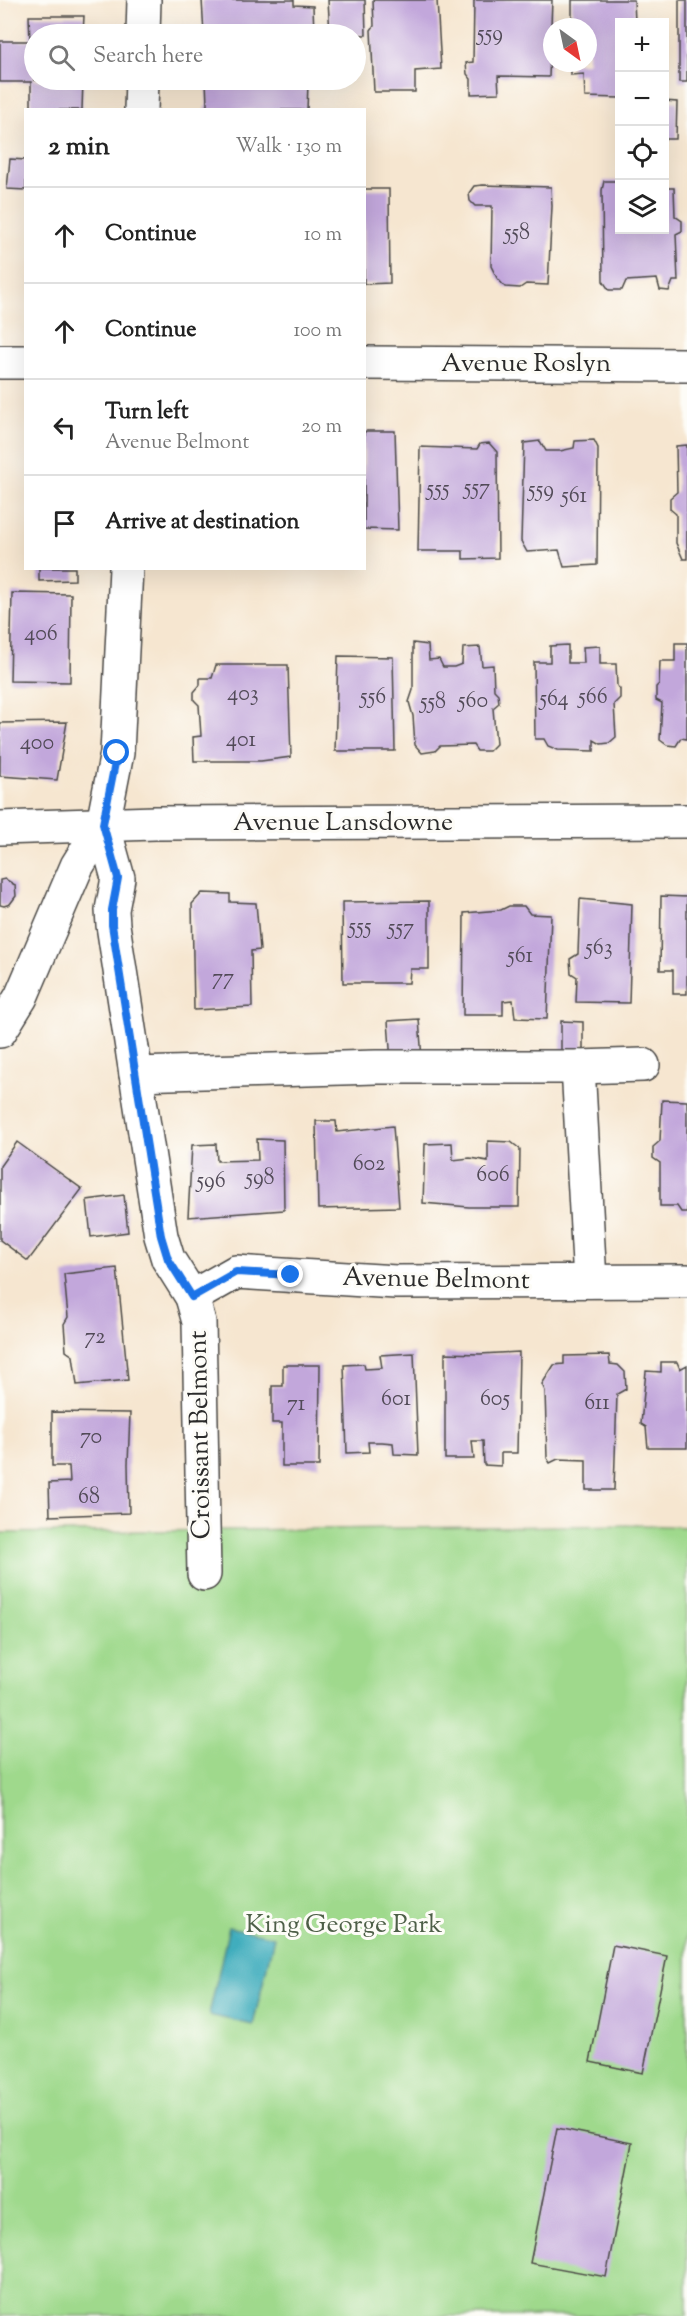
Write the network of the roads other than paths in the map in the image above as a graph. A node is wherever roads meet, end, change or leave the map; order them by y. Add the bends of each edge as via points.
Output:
1 (144, 0) edge
2 (143, 24) edge
3 (142, 90) edge
4 (141, 108) edge
5 (0, 362) edge
6 (24, 362) edge
7 (366, 363) edge
8 (687, 365) edge
9 (126, 570) edge
10 (687, 821) edge
11 (103, 824) junction
12 (0, 828) edge
13 (0, 1031) edge
14 (643, 1065) dead end
15 (578, 1067) junction
16 (136, 1074) junction
17 (590, 1281) junction
18 (687, 1281) edge
19 (192, 1297) junction
20 (204, 1574) dead end

1 - 2 street
3 - 4 street
5 - 6 street
7 - 8 street, Avenue Roslyn
9 - 11 street via 117,753
10 - 11 street, Avenue Lansdowne
11 - 12 street, Avenue Lansdowne
11 - 13 street via 77,866 21,997
11 - 16 street, Croissant Belmont via 118,878 112,925
14 - 15 street
15 - 16 street via 376,1067
15 - 17 street
16 - 19 street, Croissant Belmont via 161,1236 168,1259
17 - 18 street, Avenue Belmont
17 - 19 street, Avenue Belmont via 396,1282 236,1272
19 - 20 street, Croissant Belmont via 199,1322

